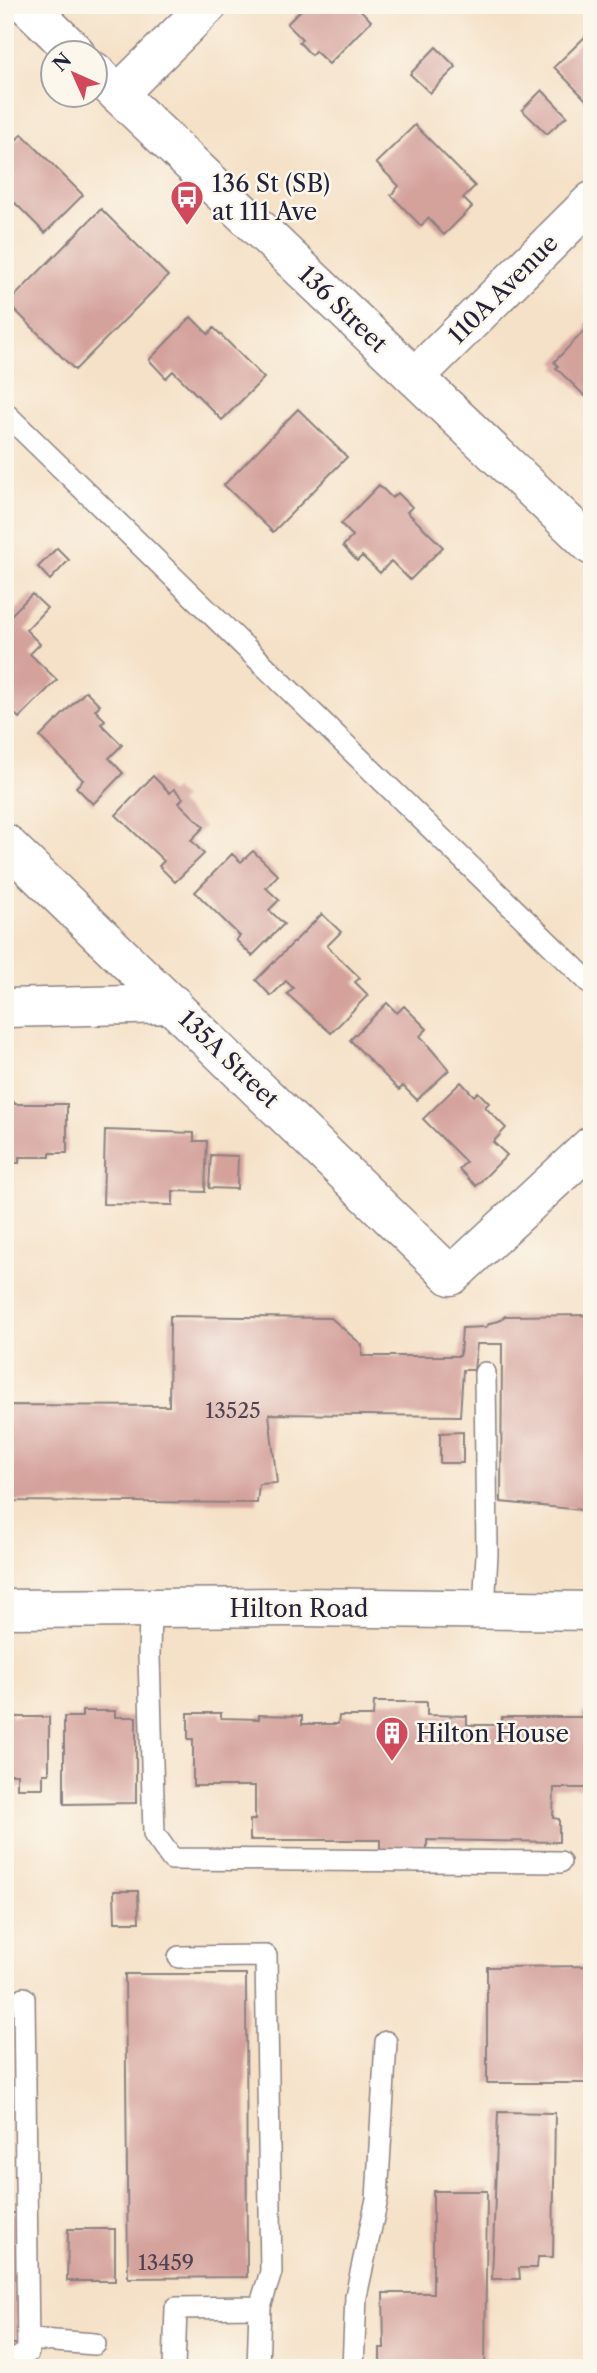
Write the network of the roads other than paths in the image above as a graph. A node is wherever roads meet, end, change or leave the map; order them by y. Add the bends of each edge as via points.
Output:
1 (27, 5) edge
2 (208, 5) edge
3 (61, 38) edge
4 (108, 81) edge
5 (108, 85) edge
6 (592, 201) edge
7 (415, 377) junction
8 (5, 413) edge
9 (592, 547) edge
10 (5, 843) edge
11 (592, 985) edge
12 (173, 1004) junction
13 (5, 1008) edge
14 (592, 1145) edge
15 (485, 1373) dead end
16 (5, 1609) edge
17 (150, 1609) junction
18 (484, 1610) junction
19 (592, 1611) edge
20 (560, 1862) dead end
21 (179, 1957) dead end
22 (24, 1998) dead end
23 (386, 2042) dead end
24 (260, 2307) junction
25 (29, 2339) junction
26 (95, 2344) dead end
27 (5, 2366) edge
28 (174, 2368) edge
29 (258, 2368) edge
30 (353, 2368) edge

1 - 3 street
2 - 4 street
5 - 7 street, 136 Street
6 - 7 street, 110A Avenue
7 - 9 street, 136 Street
8 - 11 lane
10 - 12 street, 135A Street
12 - 13 street
12 - 14 street, 135A Street via 452,1276
15 - 18 lane
16 - 17 street, Hilton Road
17 - 18 street, Hilton Road
17 - 20 lane via 154,1834 172,1859
18 - 19 street, Hilton Road
21 - 24 lane via 266,1956 271,2272
22 - 25 lane
23 - 30 lane via 377,2199 355,2296
24 - 28 lane via 176,2308
24 - 29 lane
25 - 26 lane
25 - 27 lane via 28,2352

